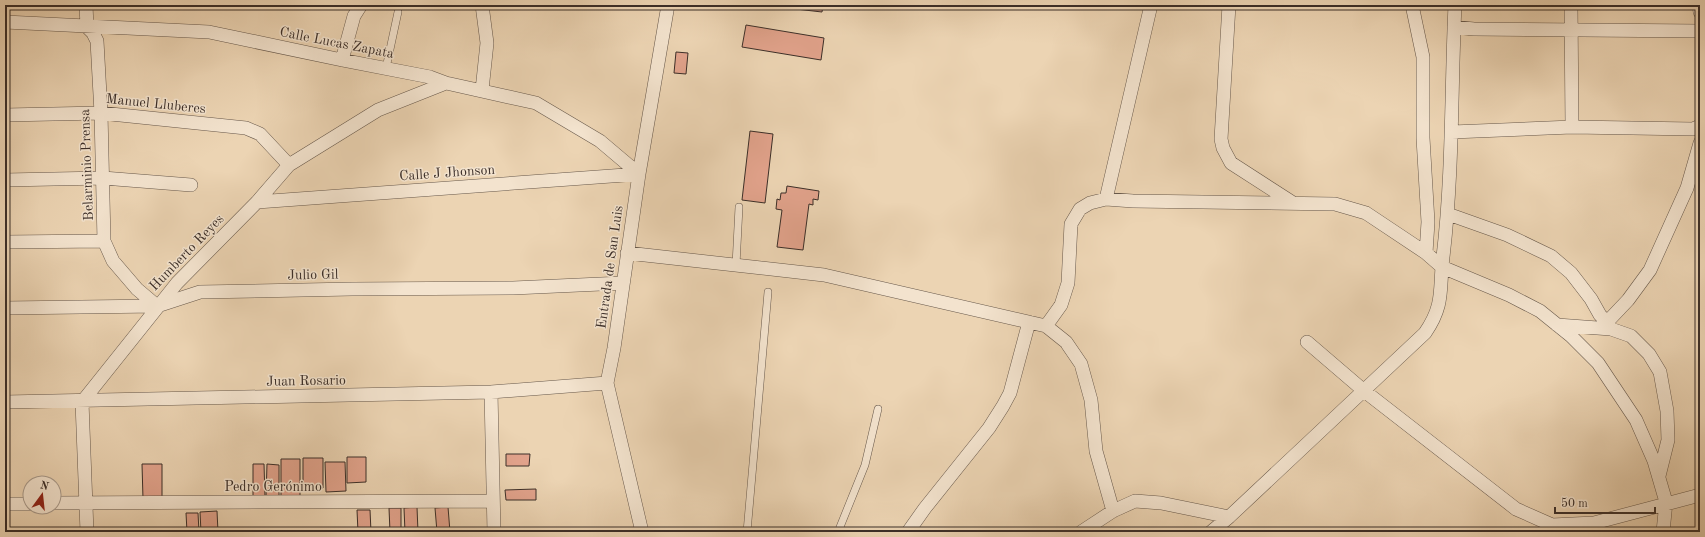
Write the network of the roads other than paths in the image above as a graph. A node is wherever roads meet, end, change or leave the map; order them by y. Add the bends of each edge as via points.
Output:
1 (86, 5) edge
2 (361, 5) edge
3 (482, 5) edge
4 (668, 5) edge
5 (1151, 5) edge
6 (1229, 5) edge
7 (1400, 5) edge
8 (1455, 5) edge
9 (1571, 5) edge
10 (1698, 5) edge
11 (1413, 10) edge
12 (398, 12) dead end
13 (1700, 12) edge
14 (5, 22) edge
15 (87, 26) junction
16 (1454, 27) junction
17 (1572, 30) junction
18 (1700, 31) edge
19 (342, 60) junction
20 (386, 68) junction
21 (446, 83) junction
22 (482, 90) junction
23 (101, 113) junction
24 (5, 115) edge
25 (1700, 126) edge
26 (1572, 127) junction
27 (1452, 132) junction
28 (1700, 143) edge
29 (289, 165) junction
30 (639, 174) junction
31 (103, 178) junction
32 (5, 180) edge
33 (191, 185) dead end
34 (1106, 199) junction
35 (257, 202) junction
36 (1293, 203) junction
37 (740, 207) dead end
38 (1448, 214) junction
39 (104, 241) junction
40 (5, 242) edge
41 (627, 253) junction
42 (1426, 253) junction
43 (736, 265) junction
44 (1442, 267) junction
45 (623, 283) junction
46 (768, 292) dead end
47 (157, 306) junction
48 (5, 308) edge
49 (1029, 322) junction
50 (1557, 325) junction
51 (1046, 326) junction
52 (1307, 342) dead end
53 (607, 383) junction
54 (1363, 390) junction
55 (491, 392) junction
56 (5, 402) edge
57 (82, 402) junction
58 (878, 409) dead end
59 (1659, 476) junction
60 (1700, 495) edge
61 (493, 501) junction
62 (1666, 502) junction
63 (62, 503) edge
64 (85, 503) junction
65 (5, 504) edge
66 (22, 504) edge
67 (1113, 511) junction
68 (1229, 517) junction
69 (86, 532) edge
70 (494, 532) edge
71 (642, 532) edge
72 (747, 532) edge
73 (838, 532) edge
74 (908, 532) edge
75 (1081, 532) edge
76 (1211, 532) edge
77 (1663, 532) edge

1 - 15 street, Belarminio Prensa
2 - 19 street via 354,16
3 - 22 street via 487,43
4 - 30 street, Entrada de San Luis
5 - 34 street
6 - 36 street via 1221,139 1223,148 1231,163
7 - 11 street
8 - 16 street
9 - 17 street
10 - 13 street
11 - 42 street via 1423,57 1423,138 1428,222
12 - 20 lane
14 - 15 street, Calle Lucas Zapata
15 - 19 street, Calle Lucas Zapata via 209,32
15 - 23 street, Belarminio Prensa via 96,41
16 - 17 street
16 - 27 street
17 - 18 street
17 - 26 street
19 - 20 street, Calle Lucas Zapata
20 - 21 street, Calle Lucas Zapata
21 - 22 street, Calle Lucas Zapata
21 - 29 street, Humberto Reyes via 378,110
22 - 30 street, Calle Lucas Zapata via 536,103 600,141
23 - 24 street, Manuel Lluberes
23 - 29 street, Manuel Lluberes via 246,128 260,134
23 - 31 street, Belarminio Prensa
25 - 26 street via 1693,130
26 - 27 street
27 - 38 street
28 - 38 street via 1687,188 1650,270 1610,320 1603,320 1571,273 1551,256 1506,235
29 - 35 street, Humberto Reyes
30 - 35 street, Calle J Jhonson
30 - 41 street, Entrada de San Luis
31 - 32 street
31 - 33 street
31 - 39 street, Belarminio Prensa
34 - 36 street
34 - 51 street via 1090,203 1080,209 1071,224 1068,283 1061,305
35 - 47 street, Humberto Reyes
36 - 42 street via 1335,204 1366,213
37 - 43 lane
38 - 44 street
39 - 40 street
39 - 47 street, Belarminio Prensa via 113,261 137,289
41 - 43 street
41 - 45 street, Entrada de San Luis
42 - 44 street
43 - 49 street via 824,275
44 - 50 street via 1509,295 1540,311
44 - 54 street via 1441,295 1435,319 1425,333
45 - 47 street, Julio Gil via 513,288 200,292
45 - 53 street, Entrada de San Luis
46 - 72 lane
47 - 48 street, Julio Gil
47 - 57 street, Humberto Reyes
49 - 51 street
49 - 74 street via 1010,393 1004,406
50 - 59 street via 1598,363 1636,420
50 - 59 street via 1611,329 1631,336 1649,354 1660,372 1667,410 1668,440
51 - 67 street via 1066,342 1081,364 1091,400 1096,451
52 - 54 street
53 - 55 street, Juan Rosario
53 - 71 street, Entrada de San Luis
54 - 62 street via 1516,509 1552,525 1594,523
54 - 68 street
55 - 57 street, Juan Rosario
55 - 61 street
56 - 57 street, Juan Rosario
57 - 64 street
58 - 73 lane via 865,465
59 - 62 street
60 - 62 street
61 - 64 street, Pedro Gerónimo
61 - 70 street
62 - 77 street
63 - 64 street, Pedro Gerónimo
64 - 69 street
65 - 66 street
67 - 68 street via 1135,501 1161,503
67 - 75 street
68 - 76 street

